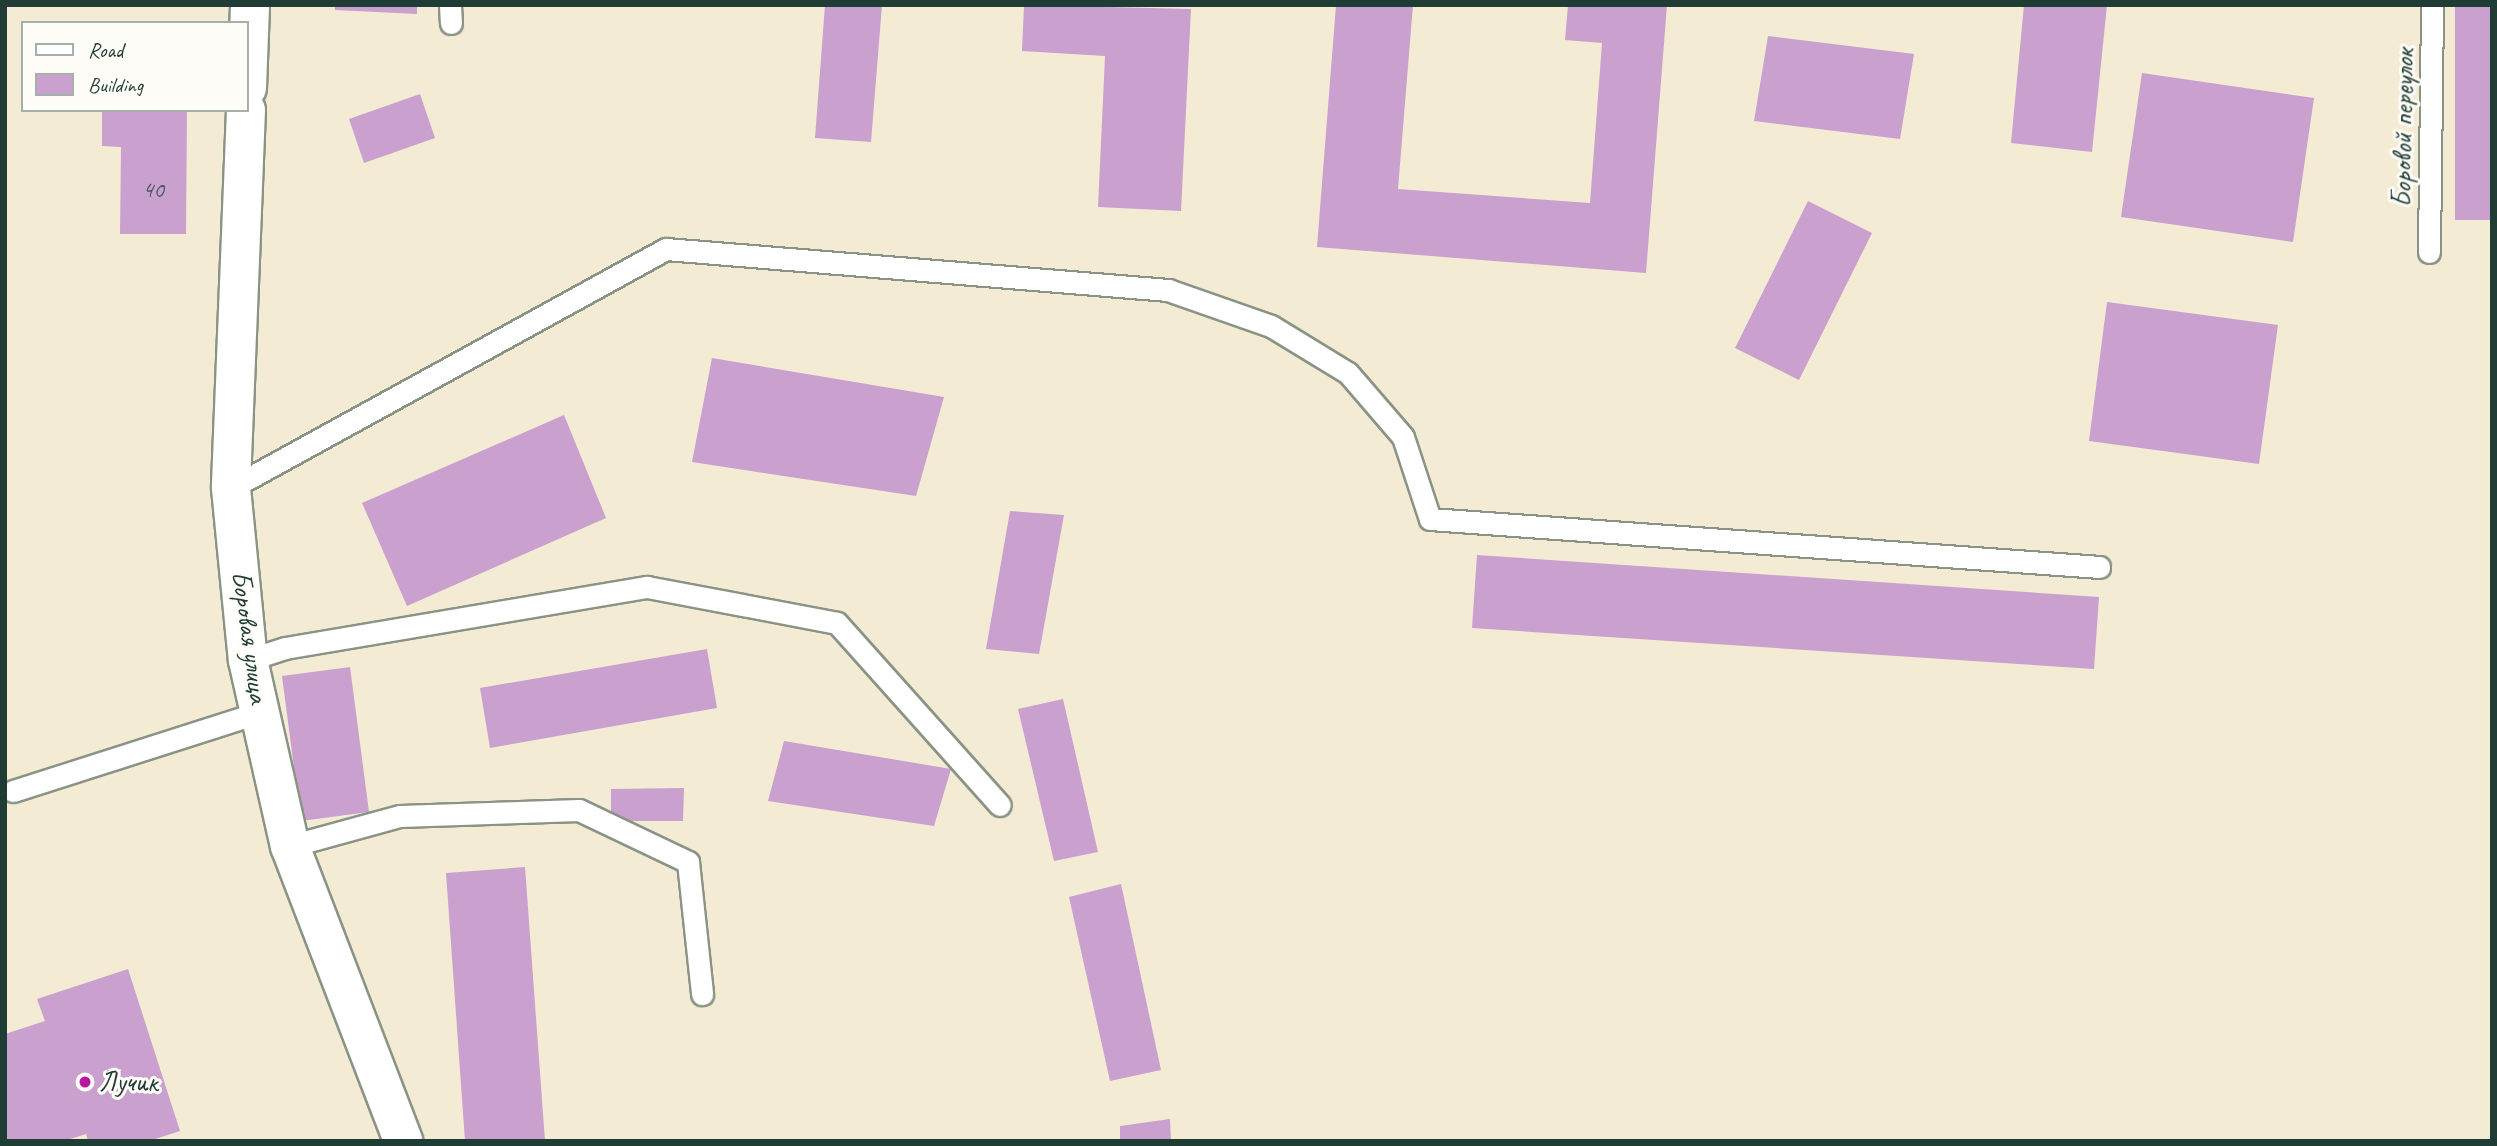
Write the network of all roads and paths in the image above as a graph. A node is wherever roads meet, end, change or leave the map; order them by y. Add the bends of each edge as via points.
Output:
1 (250, 5) edge
2 (2432, 5) edge
3 (248, 60) edge
4 (246, 112) edge
5 (2429, 252) dead end
6 (231, 488) junction
7 (2099, 567) dead end
8 (248, 660) junction
9 (260, 712) junction
10 (13, 791) dead end
11 (1000, 805) dead end
12 (289, 846) junction
13 (702, 994) dead end
14 (403, 1141) edge

1 - 3 street
2 - 5 lane, Боровой переулок
4 - 6 street, Боровая улица
6 - 7 lane via 666,249 1168,290 1270,326 1348,373 1403,437 1430,519
6 - 8 street, Боровая улица
8 - 9 street, Боровая улица
8 - 11 lane via 285,648 647,587 837,623
9 - 10 lane
9 - 12 street, Боровая улица
12 - 13 lane via 400,816 579,810 688,862
12 - 14 street, Боровая улица

